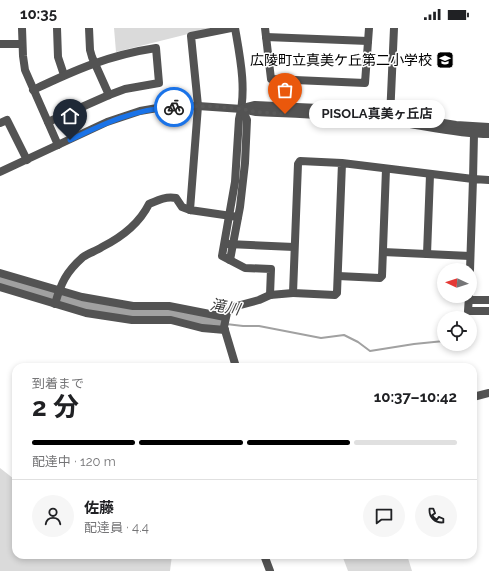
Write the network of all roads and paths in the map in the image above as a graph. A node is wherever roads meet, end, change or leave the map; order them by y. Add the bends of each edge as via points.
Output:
1 (22, 28) edge
2 (57, 28) edge
3 (89, 28) edge
4 (231, 28) edge
5 (235, 28) edge
6 (264, 28) edge
7 (368, 28) edge
8 (394, 28) edge
9 (266, 37) junction
10 (368, 41) junction
11 (0, 44) edge
12 (22, 44) junction
13 (94, 63) junction
14 (64, 75) junction
15 (33, 90) junction
16 (109, 95) junction
17 (198, 106) junction
18 (242, 109) junction
19 (390, 118) junction
20 (48, 122) junction
21 (0, 123) edge
22 (489, 127) edge
23 (474, 134) junction
24 (489, 134) edge
25 (58, 145) junction
26 (27, 160) junction
27 (342, 163) junction
28 (386, 168) junction
29 (0, 172) edge
30 (430, 175) junction
31 (473, 179) junction
32 (489, 180) edge
33 (190, 210) junction
34 (234, 216) junction
35 (229, 244) junction
36 (294, 247) junction
37 (383, 252) junction
38 (427, 254) junction
39 (470, 256) junction
40 (470, 263) edge
41 (0, 273) edge
42 (338, 276) junction
43 (0, 287) edge
44 (59, 290) junction
45 (292, 293) junction
46 (270, 295) junction
47 (477, 299) edge
48 (489, 300) edge
49 (469, 303) edge
50 (55, 304) junction
51 (489, 311) edge
52 (200, 313) junction
53 (225, 317) junction
54 (197, 326) junction
55 (225, 328) junction
56 (235, 363) edge
57 (489, 394) edge
58 (477, 396) edge
59 (266, 559) edge
60 (270, 571) edge

1 - 12 street
2 - 14 street via 58,57
3 - 13 street via 90,50
4 - 17 street via 191,36
5 - 18 street via 242,78
6 - 9 street
7 - 10 street
8 - 19 street
9 - 10 street
9 - 10 street via 271,79 365,82
11 - 12 street
12 - 15 street via 25,70
13 - 14 street
13 - 16 street
13 - 16 street via 156,48 159,83
14 - 15 street
15 - 20 street
16 - 20 street
17 - 18 street
17 - 25 street via 140,111 107,122
17 - 33 street
18 - 19 street via 256,112
18 - 34 street via 247,120 246,151
19 - 22 street
19 - 23 street via 433,129
20 - 25 street
21 - 26 street via 7,120
23 - 24 street
23 - 31 street
25 - 26 street
26 - 29 street
27 - 28 street
27 - 36 street via 300,161 298,164
27 - 42 street
28 - 30 street
28 - 37 street
30 - 31 street
30 - 38 street
31 - 32 street
31 - 39 street
33 - 34 street
33 - 44 street via 182,207 176,198 170,197 149,204 144,215 125,234 84,257 62,281
34 - 35 street
35 - 36 street
35 - 46 street via 226,258 245,268 271,269
36 - 45 street
37 - 38 street
37 - 42 street via 380,278
38 - 39 street
39 - 40 street
41 - 44 street
42 - 45 street via 335,295
43 - 50 street
44 - 50 street
44 - 52 street via 133,306 169,306
45 - 46 street
46 - 53 street via 233,308
47 - 48 street
49 - 51 street via 468,311
50 - 54 street via 86,313 132,320 171,320
52 - 53 street
52 - 54 street
53 - 55 street
54 - 55 street
55 - 56 street
57 - 58 street
59 - 60 street

